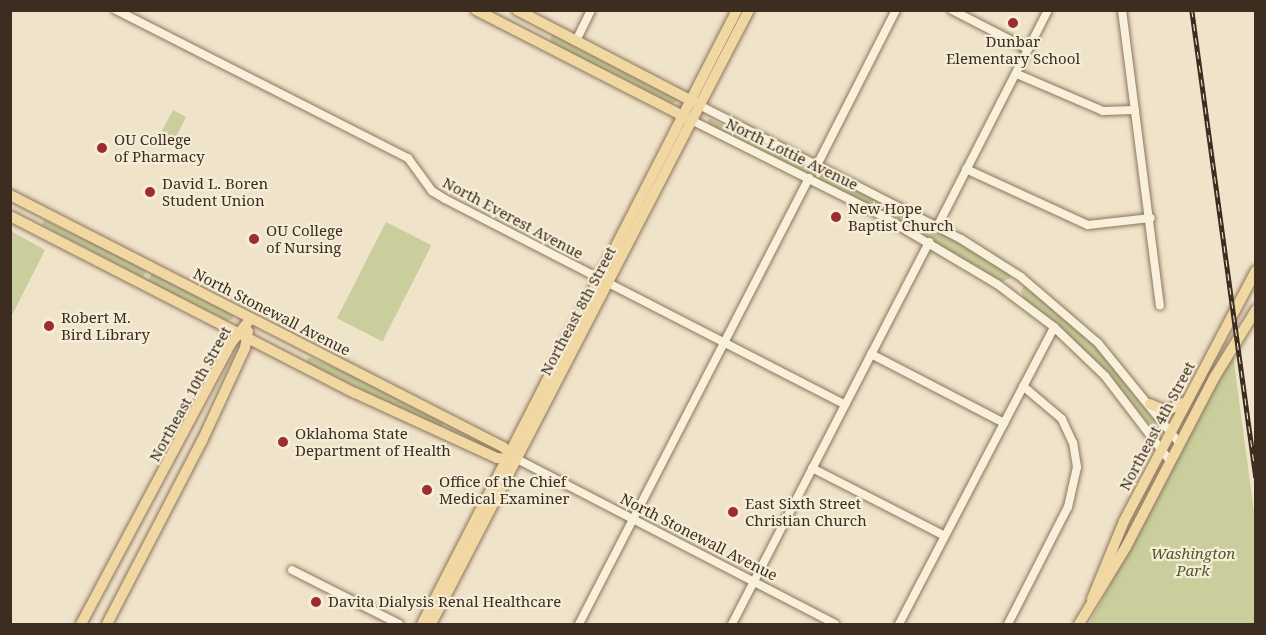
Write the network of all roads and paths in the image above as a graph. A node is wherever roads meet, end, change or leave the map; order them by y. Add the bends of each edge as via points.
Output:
1 (116, 10) edge
2 (477, 10) edge
3 (517, 10) edge
4 (591, 10) edge
5 (736, 10) edge
6 (749, 10) edge
7 (896, 10) edge
8 (952, 10) edge
9 (1048, 10) edge
10 (1122, 10) edge
11 (576, 41) junction
12 (1028, 50) junction
13 (1017, 74) junction
14 (690, 100) junction
15 (701, 106) junction
16 (1135, 110) junction
17 (682, 115) junction
18 (693, 122) junction
19 (817, 165) junction
20 (966, 169) junction
21 (809, 178) junction
22 (10, 195) edge
23 (10, 216) edge
24 (1151, 218) junction
25 (937, 226) junction
26 (929, 242) junction
27 (1256, 270) edge
28 (604, 280) junction
29 (1160, 306) dead end
30 (1256, 310) edge
31 (251, 318) junction
32 (1054, 327) junction
33 (243, 335) junction
34 (724, 344) junction
35 (871, 354) junction
36 (1023, 386) junction
37 (1186, 401) junction
38 (1150, 404) junction
39 (845, 405) junction
40 (1004, 423) junction
41 (1171, 431) junction
42 (1180, 444) junction
43 (1161, 449) junction
44 (511, 457) junction
45 (1170, 460) junction
46 (812, 468) junction
47 (633, 520) junction
48 (945, 536) junction
49 (292, 570) dead end
50 (754, 582) junction
51 (1092, 599) junction
52 (81, 624) edge
53 (106, 624) edge
54 (399, 624) edge
55 (422, 624) edge
56 (431, 624) edge
57 (579, 624) edge
58 (732, 624) edge
59 (835, 624) edge
60 (899, 624) edge
61 (1008, 624) edge
62 (1078, 624) edge

1 - 28 street, North Everest Avenue via 408,158 437,195
2 - 17 main road, North Lottie Avenue
3 - 11 main road, North Lottie Avenue
4 - 11 street
5 - 14 main road, Northeast 8th Street
6 - 15 main road, Northeast 8th Street
7 - 19 street
8 - 12 street
9 - 12 street
10 - 16 street
11 - 14 main road, North Lottie Avenue
12 - 13 street
13 - 16 street via 1103,111
13 - 20 street
14 - 15 main road, North Lottie Avenue
14 - 17 main road, Northeast 8th Street
15 - 18 main road, Northeast 8th Street
15 - 19 street, North Lottie Avenue
16 - 24 street
17 - 18 main road, North Lottie Avenue
17 - 28 main road, Northeast 8th Street
18 - 21 street, North Lottie Avenue
18 - 28 main road, Northeast 8th Street
19 - 25 street, North Lottie Avenue
20 - 24 street via 1088,225
20 - 25 street
21 - 26 street, North Lottie Avenue
21 - 34 street
22 - 31 main road, North Stonewall Avenue
23 - 33 main road, North Stonewall Avenue
24 - 29 street
25 - 38 street, North Lottie Avenue via 1007,267 1052,300 1098,343
26 - 32 street, North Lottie Avenue via 998,284
26 - 35 street
27 - 37 main road, Northeast 4th Street
28 - 34 street, North Everest Avenue
28 - 44 main road, Northeast 8th Street
30 - 42 main road, Northeast 4th Street
31 - 33 main road, Northeast 10th Street
31 - 44 main road, North Stonewall Avenue
32 - 36 street
32 - 43 street, North Lottie Avenue via 1104,376
33 - 44 main road, North Stonewall Avenue via 355,393
33 - 52 main road, Northeast 10th Street
33 - 53 main road, Northeast 10th Street via 202,441
34 - 39 street, North Everest Avenue
34 - 47 street
35 - 39 street
35 - 40 street
36 - 40 street
36 - 61 street via 1048,404 1066,426 1076,451 1076,477 1068,507
37 - 38 main road via 1172,410
37 - 41 main road, Northeast 4th Street
38 - 41 street, North Lottie Avenue
39 - 46 street
40 - 48 street
41 - 42 street, North Lottie Avenue
41 - 43 main road, Northeast 4th Street
42 - 45 main road, Northeast 4th Street
43 - 45 street, North Lottie Avenue
43 - 51 main road, Northeast 4th Street via 1107,558
44 - 47 street, North Stonewall Avenue
44 - 55 main road, Northeast 8th Street
44 - 56 main road, Northeast 8th Street
45 - 51 main road, Northeast 4th Street via 1126,547
46 - 48 street
46 - 50 street
47 - 50 street, North Stonewall Avenue
47 - 57 street
48 - 60 street
49 - 54 street
50 - 58 street
50 - 59 street, North Stonewall Avenue
51 - 62 main road, Northeast 4th Street

